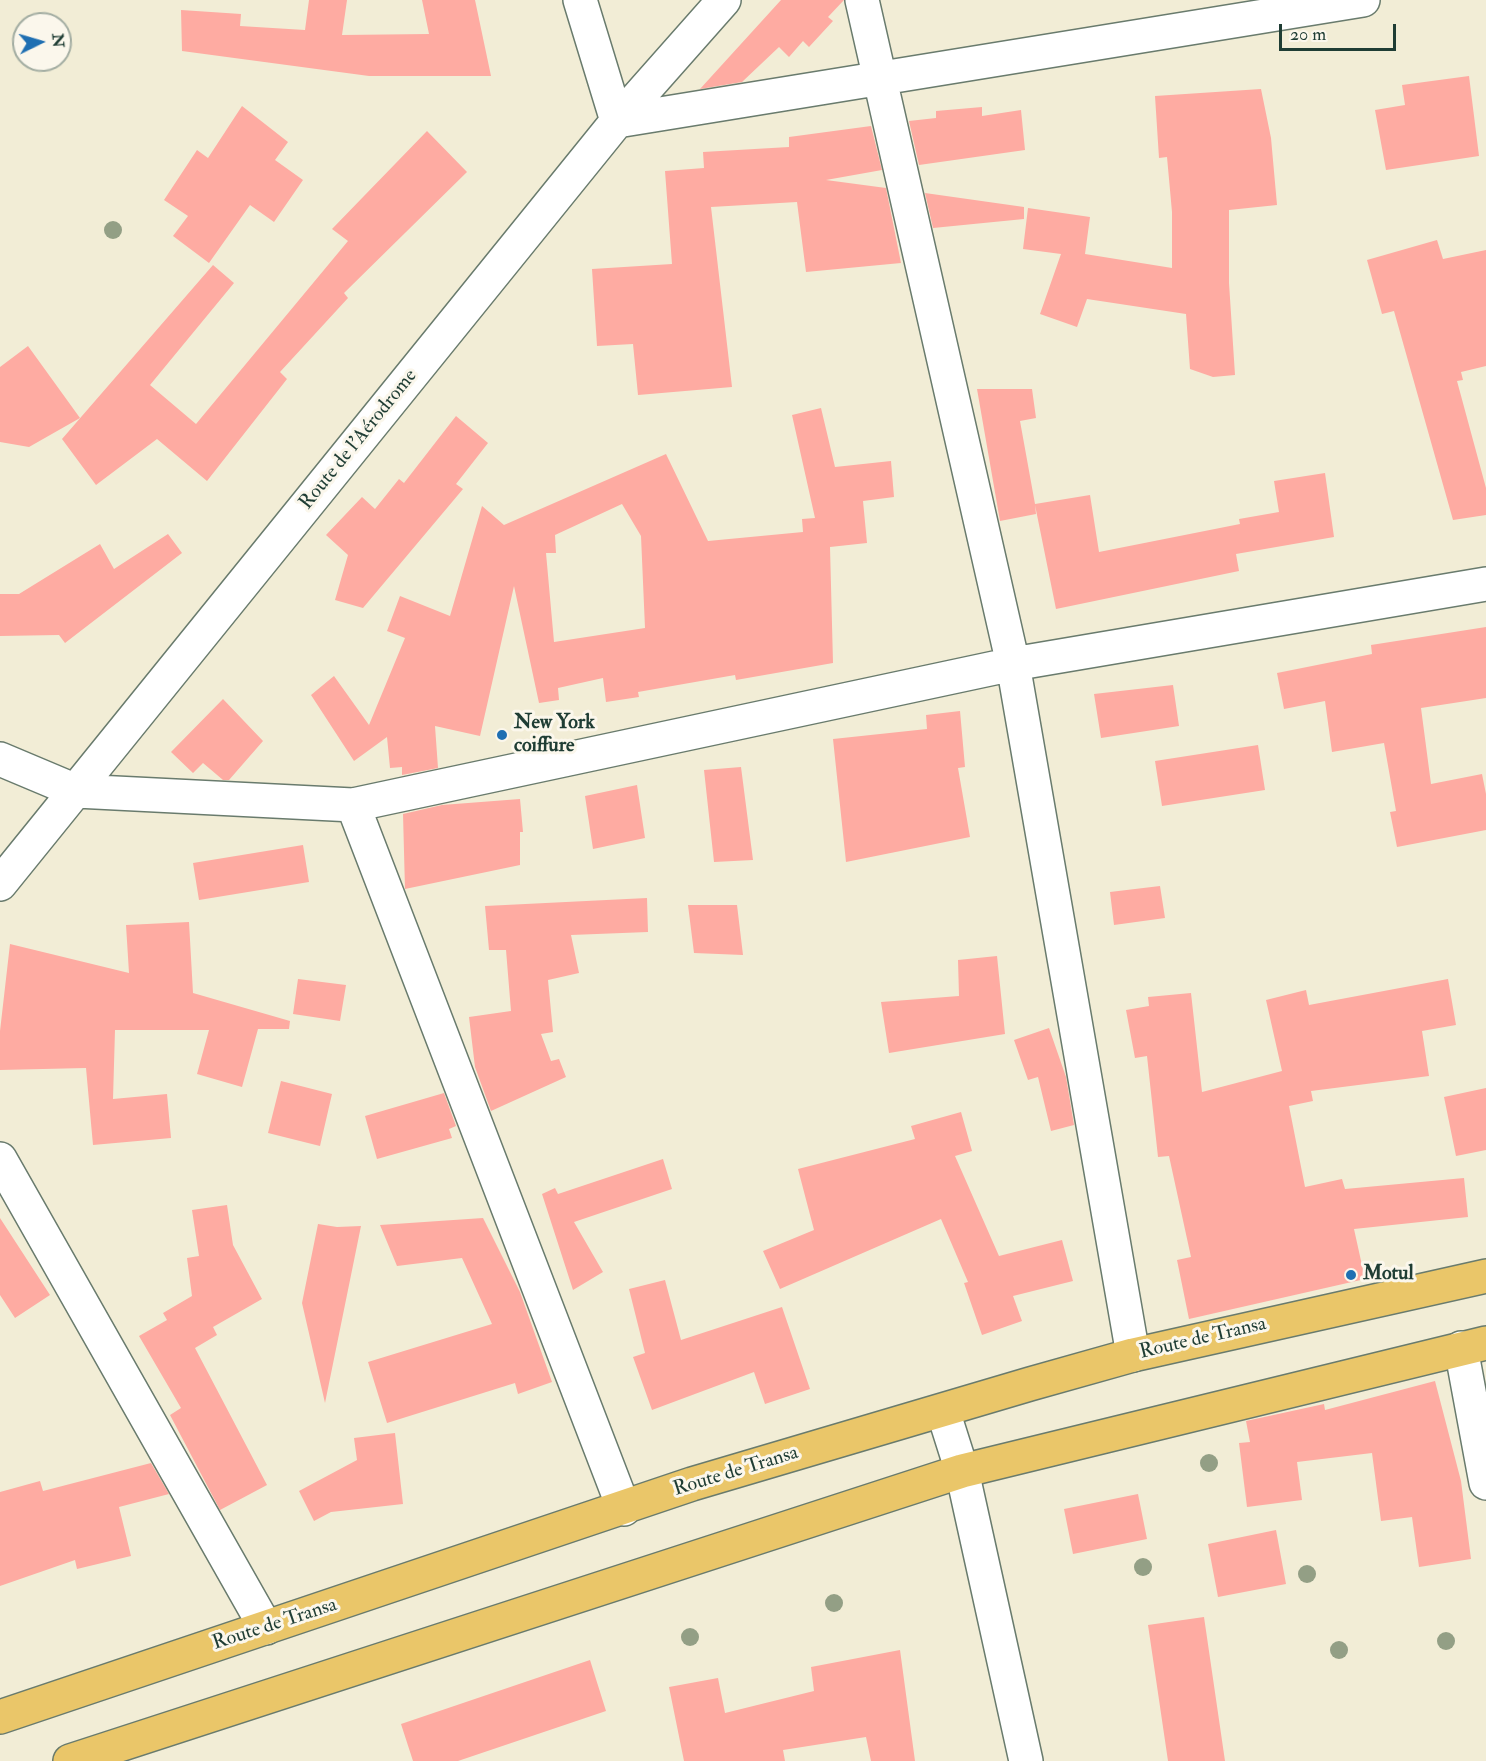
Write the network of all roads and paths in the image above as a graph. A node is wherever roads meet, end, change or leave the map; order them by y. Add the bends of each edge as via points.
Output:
1 (580, 0) edge
2 (724, 0) edge
3 (862, 0) edge
4 (1363, 0) edge
5 (879, 78) junction
6 (616, 121) junction
7 (1486, 584) edge
8 (1013, 664) junction
9 (0, 759) edge
10 (76, 790) junction
11 (353, 805) junction
12 (0, 884) edge
13 (0, 1159) edge
14 (1486, 1276) edge
15 (1474, 1346) edge
16 (1133, 1355) junction
17 (943, 1411) junction
18 (962, 1471) junction
19 (1486, 1483) edge
20 (624, 1509) junction
21 (266, 1628) junction
22 (0, 1717) edge
23 (70, 1761) edge
24 (1026, 1761) edge

1 - 6 street
2 - 6 street, Route de l'Aérodrome
3 - 5 street
4 - 5 street
5 - 6 street
5 - 8 street
6 - 10 street, Route de l'Aérodrome
7 - 8 street
8 - 11 street
8 - 16 street
9 - 10 street
10 - 11 street
10 - 12 street, Route de l'Aérodrome
11 - 20 street
13 - 21 street
14 - 16 main road, Route de Transa
15 - 18 main road
15 - 19 street
16 - 17 main road, Route de Transa
17 - 18 street
17 - 20 main road, Route de Transa via 692,1484
18 - 23 main road
18 - 24 street
20 - 21 main road, Route de Transa
21 - 22 main road, Route de Transa

